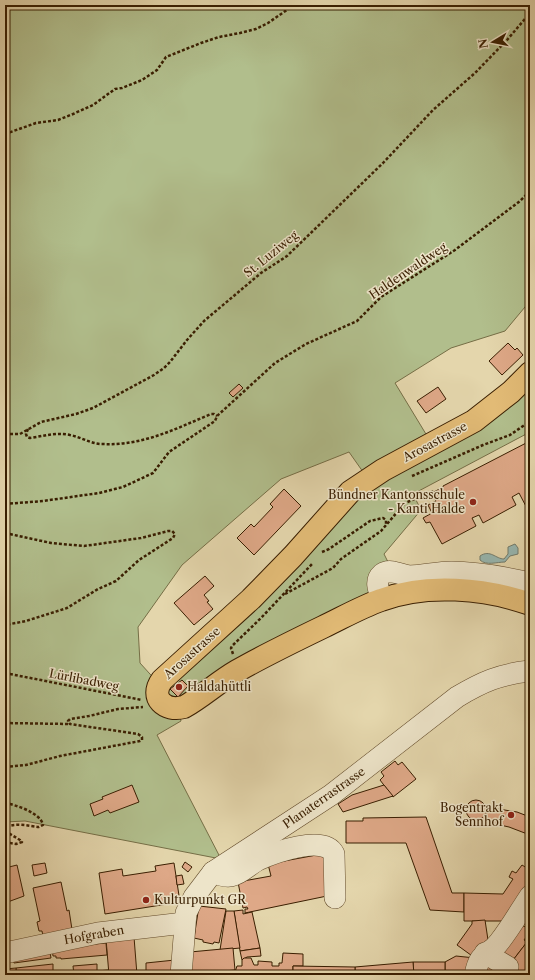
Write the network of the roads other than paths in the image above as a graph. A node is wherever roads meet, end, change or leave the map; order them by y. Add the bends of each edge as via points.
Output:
1 (530, 373) edge
2 (530, 583) edge
3 (382, 599) junction
4 (530, 604) edge
5 (530, 671) edge
6 (213, 872) junction
7 (530, 896) edge
8 (335, 898) dead end
9 (184, 923) junction
10 (5, 953) edge
11 (485, 953) junction
12 (508, 967) dead end
13 (180, 975) edge
14 (476, 975) edge

1 - 3 main road, Arosastrasse via 511,392 474,421 382,470 350,492 260,590 162,680 157,689 157,701 172,709 184,707 221,681 267,654
2 - 3 street via 470,572 411,576 388,572 382,574 378,581
3 - 4 main road via 422,590 450,589 493,594
5 - 6 street, Planaterrastrasse via 491,679 457,697 331,795
6 - 8 street via 221,876 232,876 257,860 285,849 323,846 334,854
6 - 9 street, Planaterrastrasse via 189,905
7 - 11 street via 501,941
9 - 10 street, Hofgraben via 98,932
9 - 13 street, Planaterrastrasse
11 - 12 street
11 - 14 street via 479,960

